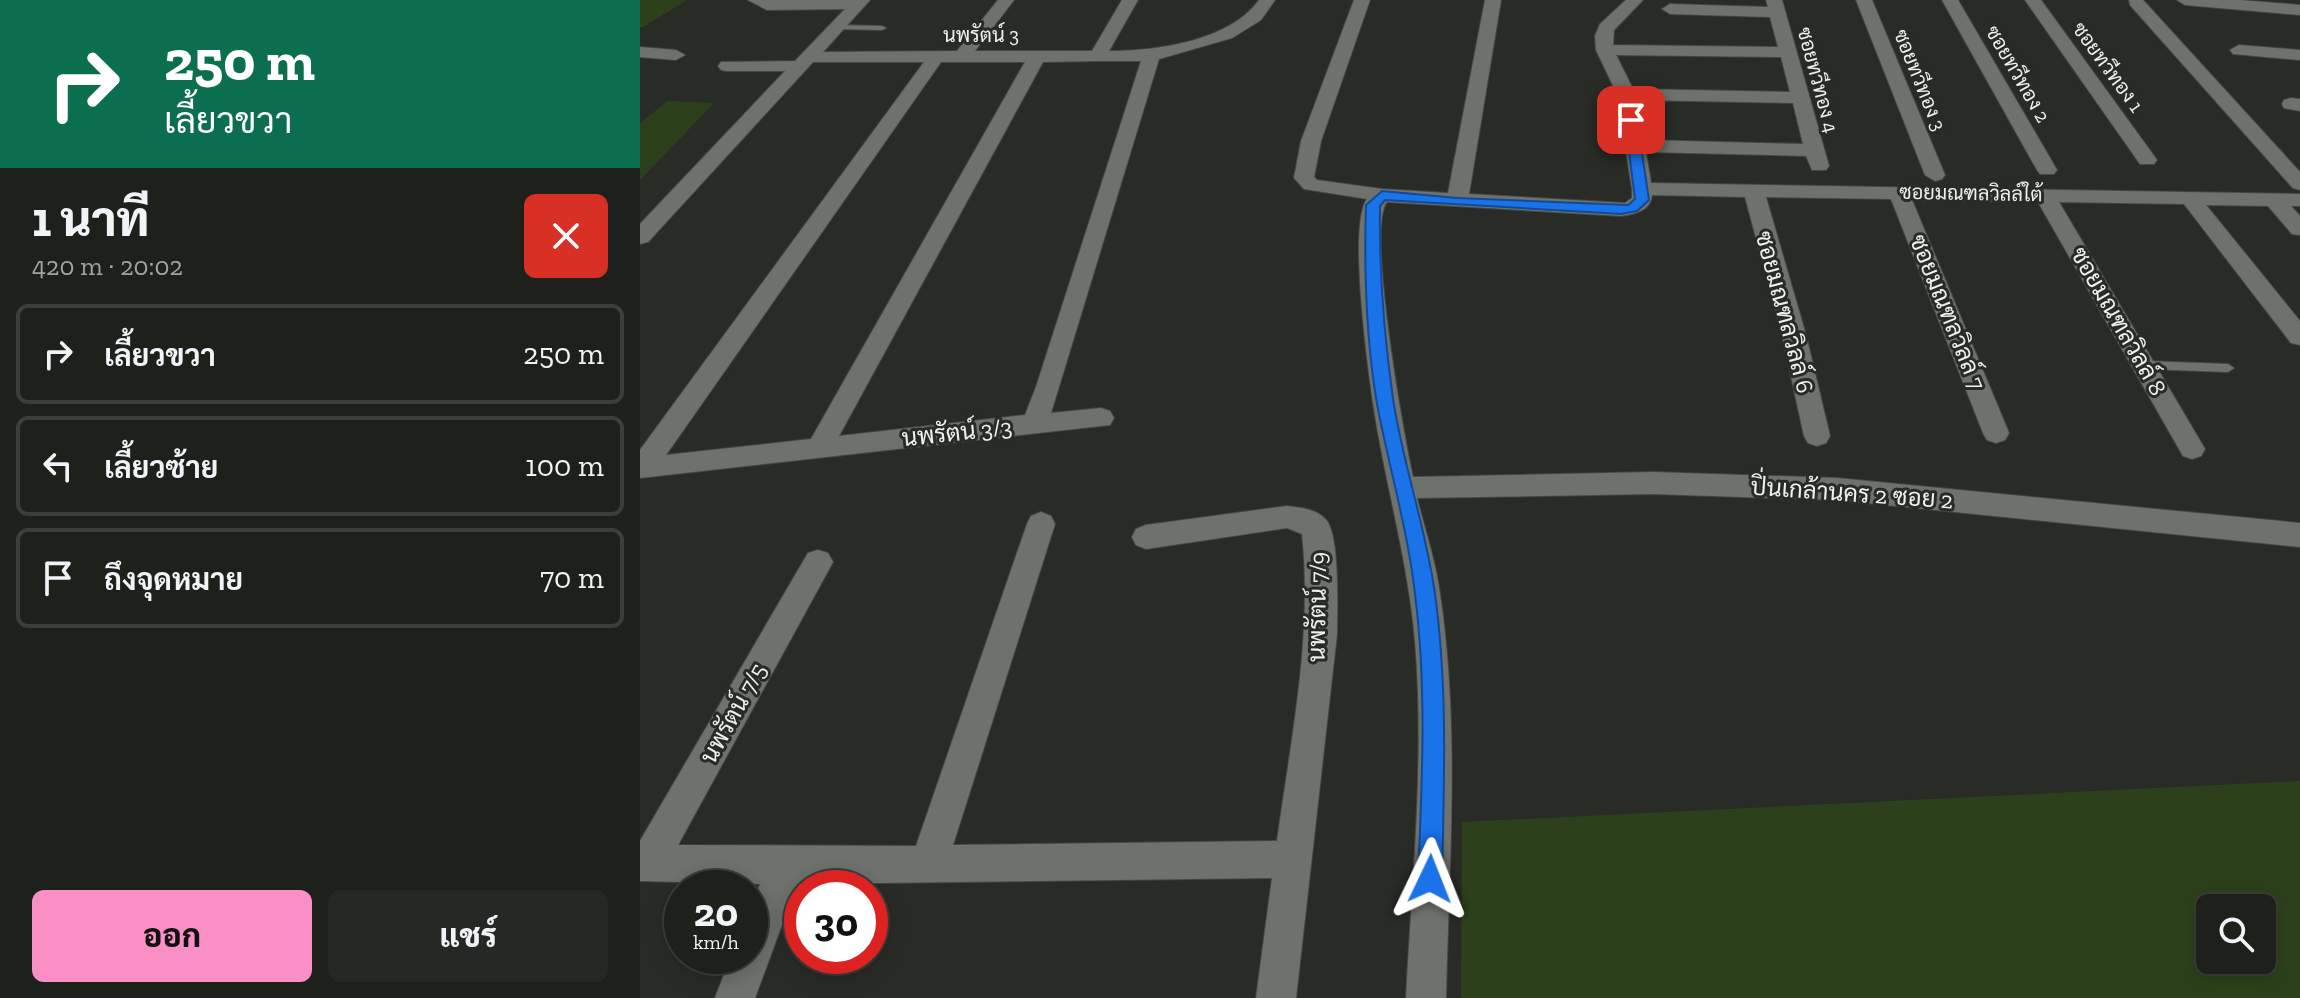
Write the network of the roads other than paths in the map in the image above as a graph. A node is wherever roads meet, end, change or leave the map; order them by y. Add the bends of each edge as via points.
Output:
1 (756, 0) edge
2 (1006, 0) edge
3 (1130, 0) edge
4 (1267, 0) edge
5 (1362, 0) edge
6 (1493, 0) edge
7 (1635, 0) edge
8 (1864, 0) edge
9 (1950, 0) edge
10 (2033, 0) edge
11 (2185, 0) edge
12 (860, 2) edge
13 (2136, 2) dead end
14 (1776, 6) edge
15 (1670, 9) dead end
16 (2300, 10) edge
17 (837, 27) junction
18 (882, 28) dead end
19 (1605, 50) junction
20 (2239, 50) dead end
21 (640, 52) edge
22 (1788, 52) junction
23 (676, 55) dead end
24 (2300, 55) edge
25 (1151, 56) junction
26 (936, 57) junction
27 (962, 57) junction
28 (1097, 57) junction
29 (1036, 58) junction
30 (805, 61) junction
31 (727, 66) dead end
32 (1626, 94) junction
33 (1801, 98) junction
34 (1636, 146) junction
35 (1815, 150) junction
36 (2147, 160) dead end
37 (1820, 171) dead end
38 (1935, 175) dead end
39 (2046, 182) junction
40 (2300, 184) edge
41 (1642, 189) junction
42 (1753, 189) junction
43 (1898, 191) junction
44 (1382, 195) junction
45 (2190, 198) junction
46 (2274, 200) junction
47 (2300, 200) edge
48 (1457, 202) junction
49 (2300, 229) edge
50 (640, 237) edge
51 (2300, 337) edge
52 (2145, 365) junction
53 (2228, 368) dead end
54 (1101, 418) dead end
55 (1034, 424) junction
56 (1996, 433) dead end
57 (1817, 436) dead end
58 (820, 446) junction
59 (2192, 449) dead end
60 (641, 468) edge
61 (1401, 488) junction
62 (1041, 524) dead end
63 (2300, 535) edge
64 (1146, 537) dead end
65 (818, 562) dead end
66 (1292, 859) junction
67 (644, 863) edge
68 (928, 865) junction
69 (785, 866) junction
70 (735, 998) edge
71 (1276, 998) edge
72 (1426, 998) edge

1 - 12 street via 767,5
2 - 27 street
3 - 28 street
4 - 25 street, นพรัตน์ 3 via 1255,17 1235,30
5 - 44 street via 1315,129 1304,178 1311,185
6 - 48 street
7 - 19 street via 1606,28
8 - 38 street, ซอยทวีทอง 3
9 - 39 street, ซอยทวีทอง 2
10 - 36 street, ซอยทวีทอง 1
11 - 16 street
12 - 17 street
13 - 40 street
14 - 15 street
14 - 22 street, ซอยทวีทอง 4
17 - 18 lane
17 - 30 street
19 - 22 street
19 - 32 street
20 - 24 street
21 - 23 street
22 - 33 street, ซอยทวีทอง 4
25 - 28 street, นพรัตน์ 3
25 - 55 street, นพรัตน์ 3/3
26 - 27 street, นพรัตน์ 3
26 - 30 street, นพรัตน์ 3
26 - 60 street
27 - 29 street, นพรัตน์ 3
28 - 29 street, นพรัตน์ 3
29 - 58 street
30 - 31 street, นพรัตน์ 3
30 - 50 street
32 - 33 street
32 - 34 street
33 - 35 street, ซอยทวีทอง 4
34 - 35 street
34 - 41 street
35 - 37 street, ซอยทวีทอง 4
39 - 43 street, ซอยมณฑลวิลล์ใต้
39 - 45 street, ซอยมณฑลวิลล์ใต้
39 - 52 street, ซอยมณฑลวิลล์ 8
41 - 42 street, ซอยมณฑลวิลล์ใต้
41 - 48 street via 1639,205 1621,210
42 - 43 street, ซอยมณฑลวิลล์ใต้
42 - 57 street, ซอยมณฑลวิลล์ 6
43 - 56 street, ซอยมณฑลวิลล์ 7
44 - 48 street
44 - 61 street via 1373,205 1372,270 1385,400
45 - 46 street, ซอยมณฑลวิลล์ใต้
45 - 51 street
46 - 47 street, ซอยมณฑลวิลล์ใต้
46 - 49 street
52 - 53 lane
52 - 59 street, ซอยมณฑลวิลล์ 8
54 - 55 street
55 - 58 street, นพรัตน์ 3/3
58 - 60 street, นพรัตน์ 3/3
61 - 63 street, ปิ่นเกล้านคร 2 ซอย 2 via 1653,483 1837,489
61 - 72 street via 1425,590 1431,646 1435,730
62 - 68 street
64 - 66 street, นพรัตน์ 7/9 via 1287,517 1316,528 1321,634
65 - 67 street, นพรัตน์ 7/5
66 - 68 street
66 - 71 street
67 - 69 street
68 - 69 street
69 - 70 street

